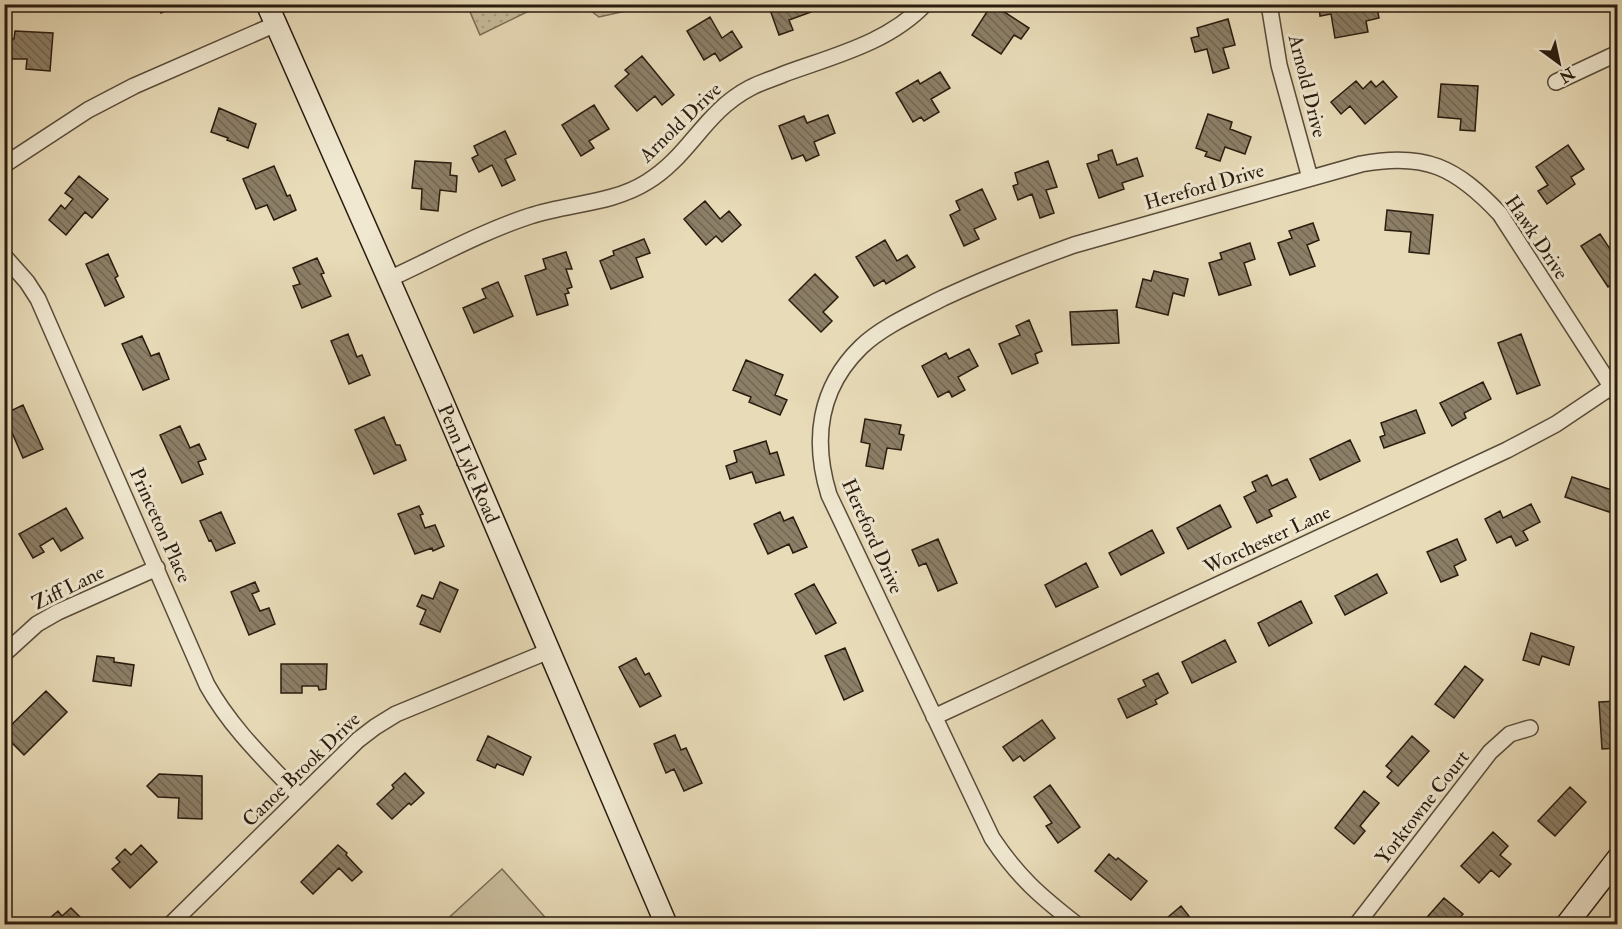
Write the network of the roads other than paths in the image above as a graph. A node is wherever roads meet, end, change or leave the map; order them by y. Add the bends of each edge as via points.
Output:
1 (267, 4) edge
2 (925, 4) edge
3 (1269, 4) edge
4 (276, 24) junction
5 (1617, 53) edge
6 (1556, 82) dead end
7 (6, 160) edge
8 (1310, 178) junction
9 (4, 256) edge
10 (389, 279) junction
11 (1614, 392) edge
12 (157, 568) junction
13 (549, 651) junction
14 (4, 654) edge
15 (934, 717) junction
16 (1530, 728) dead end
17 (300, 797) junction
18 (1617, 858) edge
19 (171, 924) edge
20 (666, 924) edge
21 (1076, 924) edge
22 (1357, 924) edge
23 (1567, 924) edge

1 - 4 street, Penn Lyle Road
2 - 10 street, Arnold Drive via 896,30 752,86 733,98 714,113 682,154 646,183 623,194 530,216
3 - 8 street, Arnold Drive via 1279,65
4 - 7 street via 134,86
4 - 10 street, Penn Lyle Road
5 - 6 street
8 - 11 street, Hawk Drive via 1379,161 1421,160 1462,179 1500,214
8 - 15 street, Hereford Drive via 1028,261 968,286 878,334 846,364 825,405 819,440 822,474
9 - 12 street, Princeton Place via 38,299
10 - 13 street, Penn Lyle Road
11 - 15 street, Worchester Lane via 1507,450
12 - 14 street, Ziff Lane via 58,612
12 - 17 street, Princeton Place via 219,706
13 - 17 street, Canoe Brook Drive via 382,722
13 - 20 street, Penn Lyle Road
15 - 21 street, Hereford Drive via 992,838 1009,863 1029,886
16 - 22 street, Yorktowne Court via 1510,734 1490,752
17 - 19 street, Canoe Brook Drive
18 - 23 street

